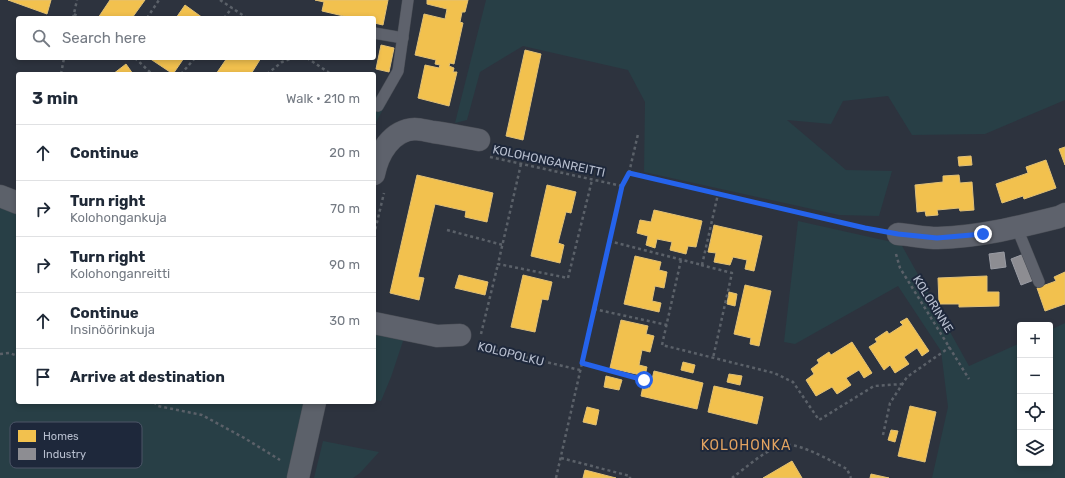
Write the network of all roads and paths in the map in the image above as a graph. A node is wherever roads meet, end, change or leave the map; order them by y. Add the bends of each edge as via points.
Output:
1 (77, 0) edge
2 (159, 0) edge
3 (220, 0) edge
4 (408, 0) edge
5 (232, 8) junction
6 (74, 14) joint
7 (77, 16) edge
8 (148, 16) edge
9 (226, 16) edge
10 (244, 16) edge
11 (376, 33) edge
12 (403, 38) junction
13 (64, 60) edge
14 (137, 60) edge
15 (193, 60) edge
16 (288, 60) edge
17 (310, 60) edge
18 (61, 72) edge
19 (150, 72) edge
20 (183, 72) edge
21 (270, 72) edge
22 (328, 72) edge
23 (378, 106) dead end
24 (638, 134) dead end
25 (481, 148) joint
26 (376, 164) edge
27 (521, 164) junction
28 (629, 173) junction
29 (592, 180) junction
30 (622, 186) junction
31 (718, 194) junction
32 (0, 196) edge
33 (16, 202) edge
34 (1065, 214) edge
35 (1017, 228) junction
36 (447, 230) dead end
37 (898, 234) junction
38 (609, 241) junction
39 (503, 245) junction
40 (682, 260) junction
41 (498, 264) junction
42 (701, 264) junction
43 (1039, 282) dead end
44 (594, 309) junction
45 (376, 323) edge
46 (667, 325) junction
47 (460, 334) joint
48 (479, 347) junction
49 (950, 348) junction
50 (0, 354) edge
51 (16, 355) edge
52 (713, 358) junction
53 (582, 363) junction
54 (580, 370) junction
55 (969, 379) dead end
56 (644, 380) dead end
57 (902, 384) junction
58 (156, 404) edge
59 (315, 404) edge
60 (882, 435) dead end
61 (561, 458) junction
62 (299, 475) edge
63 (556, 478) edge
64 (630, 478) edge
65 (732, 478) edge
66 (850, 478) edge

1 - 6 path
2 - 8 path
3 - 5 path
4 - 12 lane
5 - 9 path
5 - 10 path
6 - 7 path
11 - 12 lane
12 - 23 lane via 398,70
13 - 18 path
14 - 19 path
15 - 20 path
16 - 21 path
17 - 22 path
24 - 28 path
25 - 26 street via 415,129 403,131 394,137 383,149
25 - 27 path, KOLOHONGANREITTI
27 - 29 path, KOLOHONGANREITTI
27 - 39 path
28 - 30 path
28 - 31 path
29 - 30 path, KOLOHONGANREITTI
29 - 41 path via 568,278
30 - 38 path
31 - 37 path
31 - 42 path
32 - 33 street
34 - 35 street
35 - 37 street via 937,238
35 - 43 lane
36 - 39 path
37 - 49 path, KOLORINNE via 894,251 900,268
38 - 40 path
38 - 44 path
39 - 41 path
40 - 42 path
40 - 46 path
41 - 48 path
42 - 52 path via 732,273
44 - 46 path
44 - 53 path
45 - 47 street via 437,336
46 - 52 path via 662,345
47 - 48 path, KOLOPOLKU
48 - 54 path, KOLOPOLKU
49 - 55 path, KOLORINNE
49 - 57 path via 907,377
50 - 51 path
52 - 57 path via 774,373 793,382 819,420 874,386
53 - 54 path
53 - 56 path
54 - 61 path
57 - 60 path via 890,403
58 - 62 path via 202,415 246,439
59 - 62 street
61 - 63 path
61 - 64 path
65 - 66 path via 774,448 787,445 800,447 847,469

